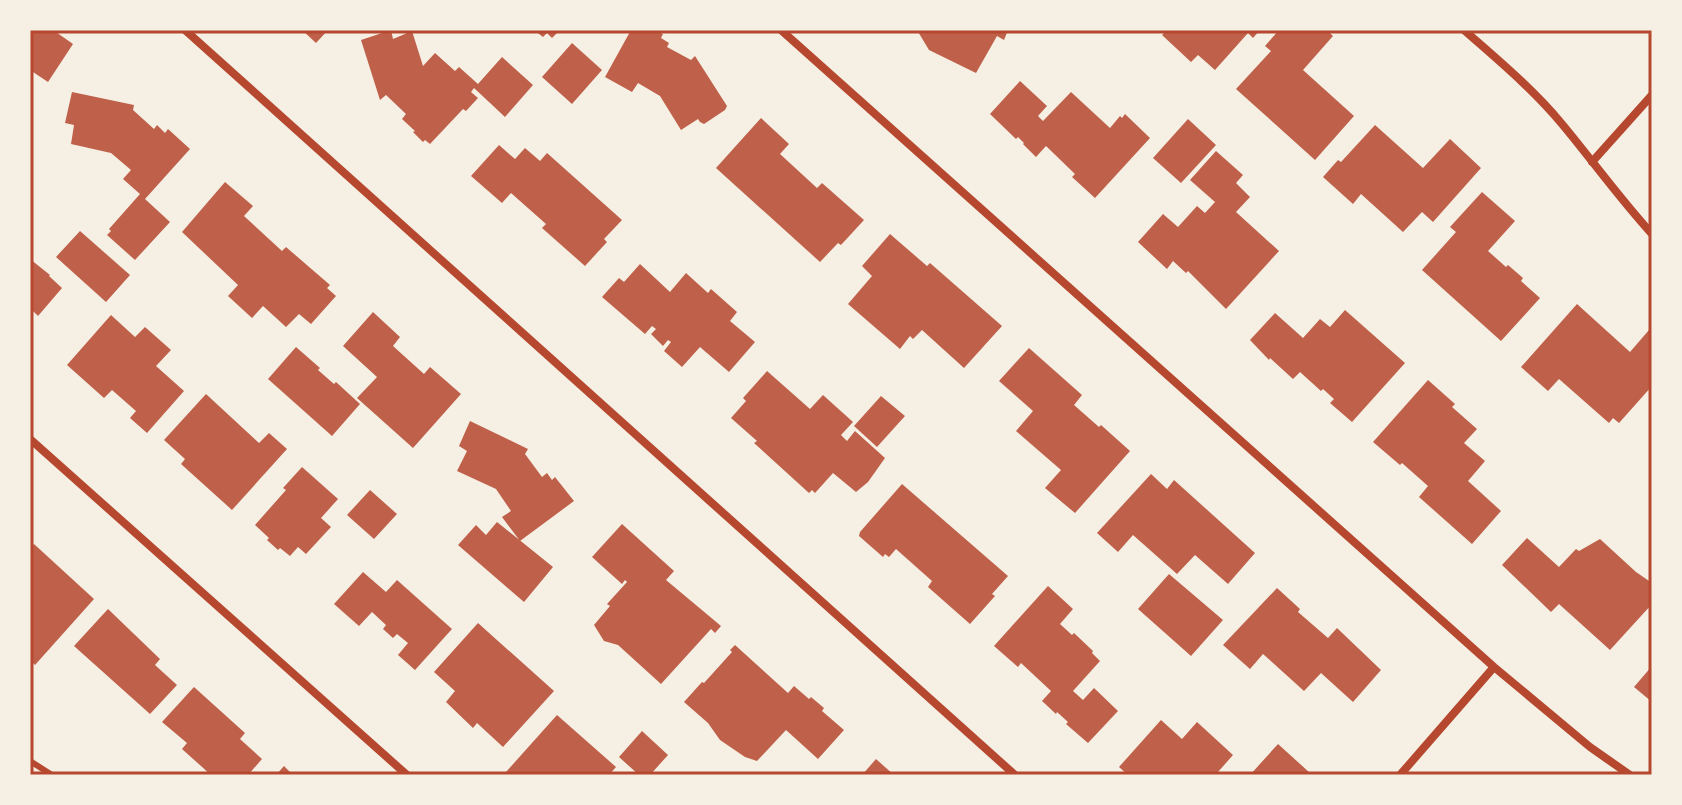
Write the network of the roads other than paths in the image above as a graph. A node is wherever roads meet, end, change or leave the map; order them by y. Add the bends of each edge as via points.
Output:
1 (185, 30) edge
2 (781, 30) edge
3 (1464, 30) edge
4 (1652, 95) edge
5 (1592, 162) junction
6 (1652, 234) edge
7 (30, 439) edge
8 (1494, 667) junction
9 (30, 761) edge
10 (52, 775) edge
11 (407, 775) edge
12 (1015, 775) edge
13 (1400, 775) edge
14 (1630, 775) edge

1 - 12 street
2 - 8 street
3 - 5 street via 1527,86
4 - 5 street
5 - 6 street
7 - 11 street
8 - 13 street
8 - 14 street
9 - 10 lane

